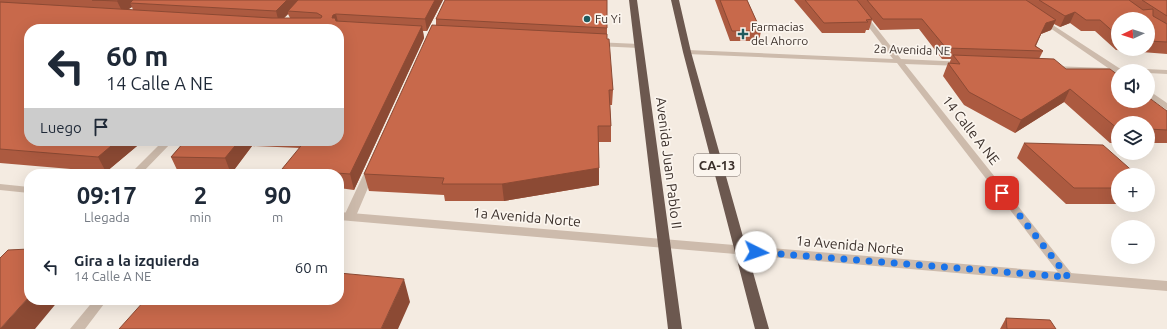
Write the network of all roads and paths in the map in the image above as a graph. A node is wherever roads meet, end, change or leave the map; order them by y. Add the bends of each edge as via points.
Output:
1 (633, 0) edge
2 (675, 0) edge
3 (851, 0) edge
4 (1039, 18) edge
5 (593, 44) edge
6 (639, 46) junction
7 (687, 52) junction
8 (899, 61) junction
9 (970, 64) edge
10 (1111, 66) edge
11 (1040, 67) edge
12 (1111, 71) edge
13 (1155, 71) edge
14 (1167, 72) edge
15 (1155, 98) edge
16 (1167, 107) edge
17 (163, 146) edge
18 (376, 158) edge
19 (140, 169) edge
20 (0, 187) edge
21 (24, 189) edge
22 (345, 216) edge
23 (664, 244) junction
24 (740, 251) junction
25 (1068, 277) junction
26 (1167, 286) edge
27 (97, 305) edge
28 (77, 329) edge
29 (675, 329) edge
30 (762, 329) edge

1 - 6 highway, Avenida Juan Pablo II
2 - 7 highway, CA-13
3 - 8 street, 14 Calle A NE
4 - 10 street
5 - 6 street
6 - 23 highway, Avenida Juan Pablo II
7 - 8 street, 2a Avenida NE
7 - 24 highway, CA-13
8 - 9 street, 2a Avenida NE
8 - 25 street, 14 Calle A NE
11 - 12 street
13 - 14 street
15 - 16 street
17 - 19 street
18 - 22 street
20 - 21 street
22 - 23 street, 1a Avenida Norte
23 - 24 street, 1a Avenida Norte
23 - 29 highway, Avenida Juan Pablo II
24 - 25 street, 1a Avenida Norte
24 - 30 highway, CA-13
25 - 26 street, 1a Avenida Norte
27 - 28 street

